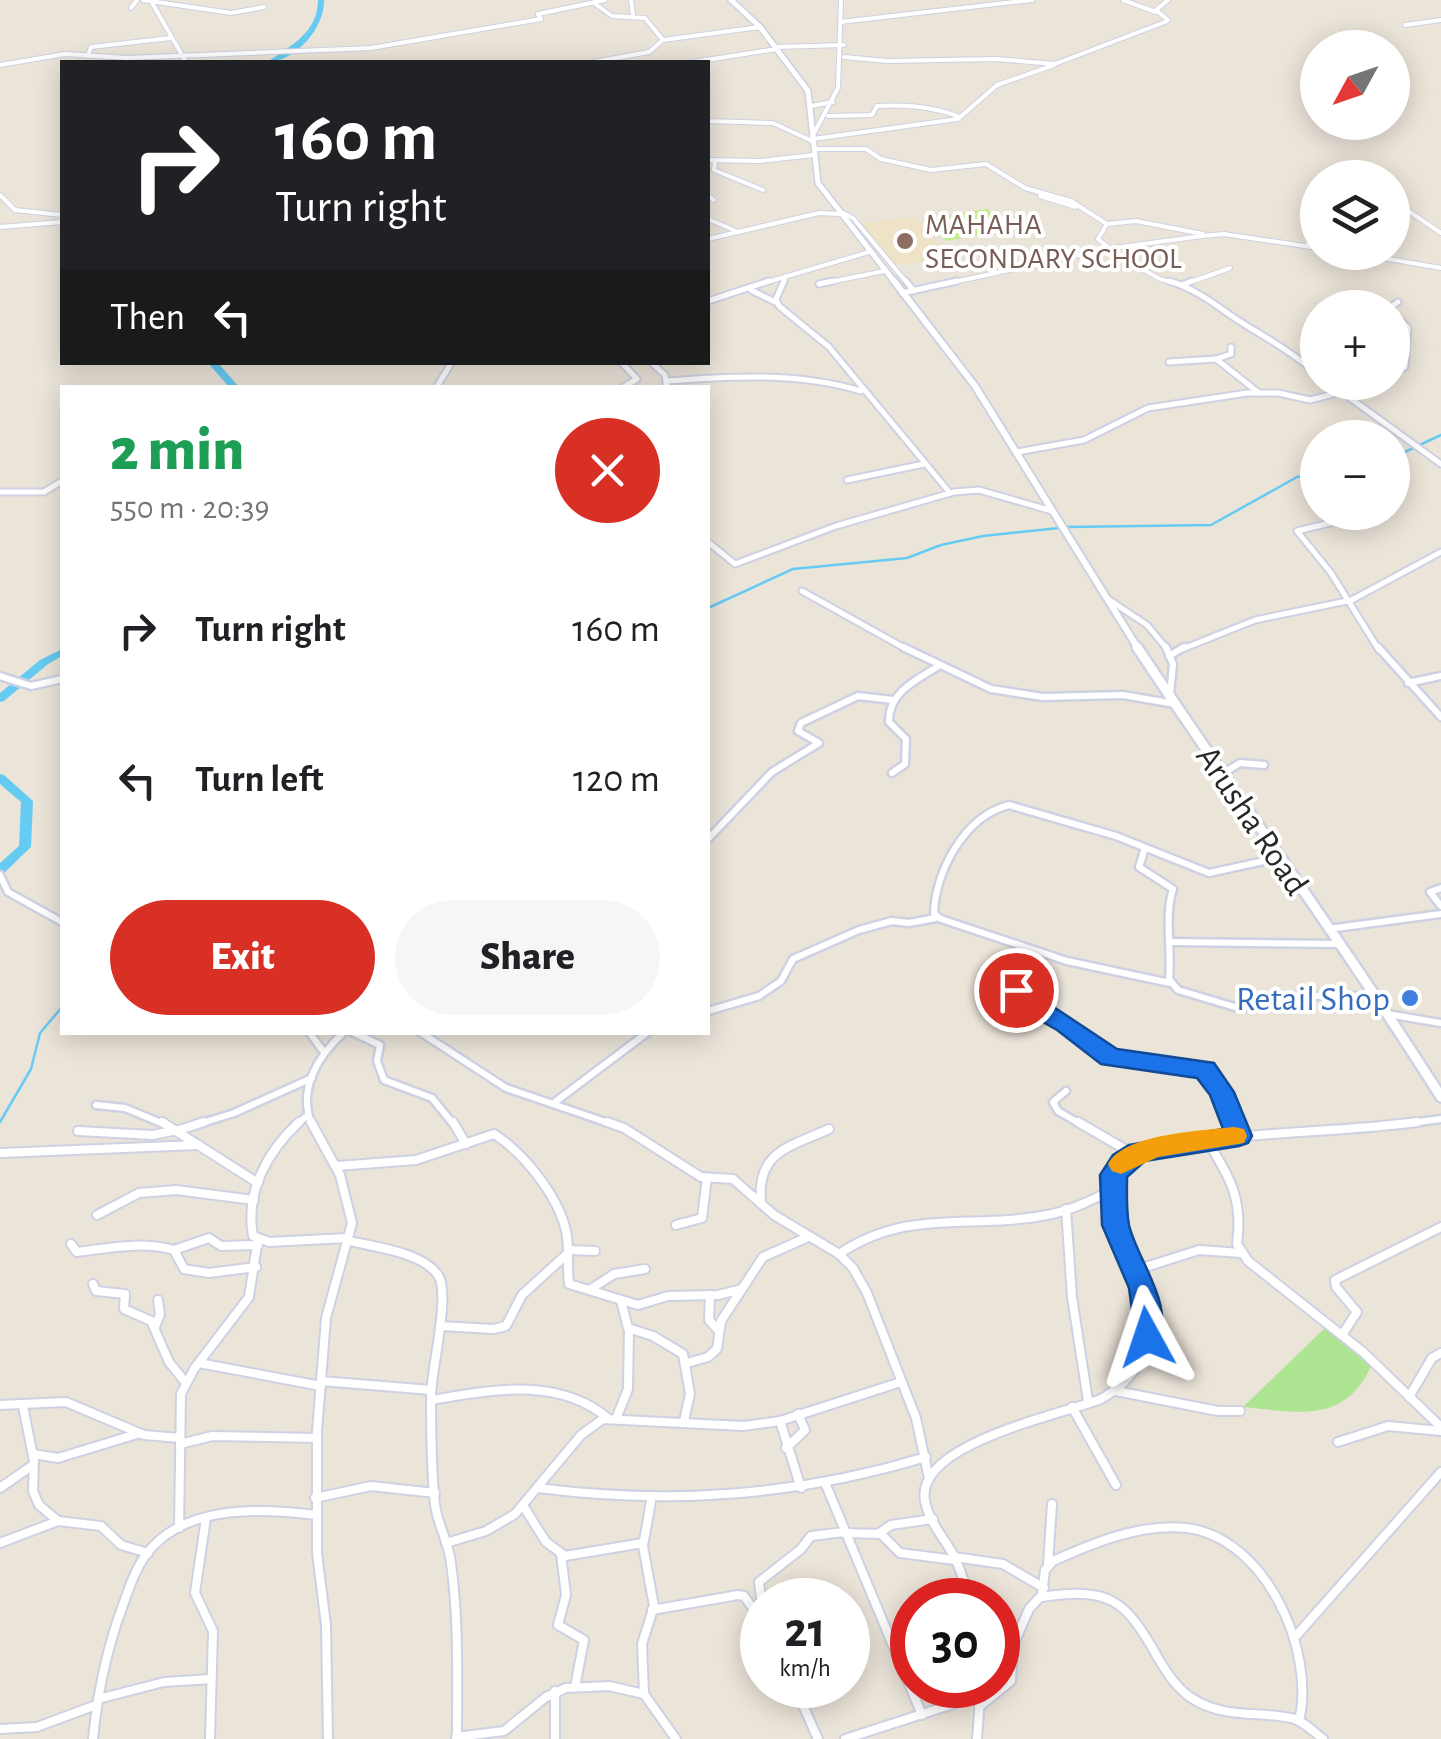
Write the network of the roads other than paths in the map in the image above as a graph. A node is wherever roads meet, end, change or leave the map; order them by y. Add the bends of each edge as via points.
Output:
1 (143, 0) edge
2 (558, 0) edge
3 (605, 0) edge
4 (631, 0) edge
5 (731, 0) edge
6 (841, 0) edge
7 (1032, 0) edge
8 (1123, 0) edge
9 (1168, 0) edge
10 (593, 2) edge
11 (565, 6) junction
12 (264, 7) dead end
13 (131, 8) dead end
14 (1157, 12) junction
15 (634, 16) junction
16 (1441, 20) edge
17 (840, 22) junction
18 (1405, 25) dead end
19 (760, 27) junction
20 (171, 38) junction
21 (662, 40) junction
22 (844, 44) junction
23 (776, 48) junction
24 (177, 55) junction
25 (88, 56) junction
26 (844, 57) junction
27 (183, 60) edge
28 (605, 60) edge
29 (705, 60) edge
30 (1055, 64) junction
31 (0, 65) edge
32 (833, 102) junction
33 (811, 106) junction
34 (828, 116) junction
35 (961, 117) junction
36 (710, 121) edge
37 (812, 124) junction
38 (787, 126) junction
39 (813, 144) junction
40 (710, 160) edge
41 (716, 161) junction
42 (763, 190) dead end
43 (0, 195) edge
44 (710, 197) edge
45 (714, 200) dead end
46 (839, 212) junction
47 (1410, 212) edge
48 (60, 215) edge
49 (710, 220) edge
50 (60, 222) edge
51 (1108, 224) junction
52 (0, 228) edge
53 (737, 232) junction
54 (1441, 233) edge
55 (1209, 236) junction
56 (710, 239) edge
57 (1300, 245) edge
58 (1108, 248) junction
59 (869, 252) junction
60 (1410, 263) edge
61 (1230, 268) dead end
62 (1441, 268) edge
63 (884, 271) junction
64 (786, 276) junction
65 (819, 284) dead end
66 (1182, 284) junction
67 (748, 289) junction
68 (914, 291) junction
69 (901, 293) junction
70 (710, 300) edge
71 (776, 302) junction
72 (1231, 347) dead end
73 (1300, 359) edge
74 (1216, 360) junction
75 (1169, 362) dead end
76 (624, 365) edge
77 (667, 384) edge
78 (627, 385) edge
79 (862, 392) junction
80 (1259, 394) junction
81 (1300, 399) edge
82 (1352, 400) edge
83 (1017, 452) junction
84 (924, 464) junction
85 (1441, 464) edge
86 (847, 480) dead end
87 (60, 483) edge
88 (0, 492) edge
89 (950, 493) junction
90 (1054, 514) junction
91 (1301, 530) edge
92 (710, 544) edge
93 (1441, 552) edge
94 (802, 590) dead end
95 (1108, 599) junction
96 (1348, 601) junction
97 (1170, 656) junction
98 (937, 666) junction
99 (0, 676) edge
100 (1441, 676) edge
101 (60, 679) edge
102 (1408, 683) junction
103 (1173, 699) junction
104 (894, 700) junction
105 (1441, 717) edge
106 (1264, 764) dead end
107 (892, 773) dead end
108 (1222, 774) junction
109 (710, 837) edge
110 (1145, 848) junction
111 (1278, 858) junction
112 (0, 875) edge
113 (1441, 888) edge
114 (1441, 906) edge
115 (1441, 914) edge
116 (938, 918) junction
117 (60, 921) edge
118 (1328, 929) junction
119 (1172, 942) junction
120 (1339, 944) junction
121 (1004, 962) dead end
122 (1170, 982) junction
123 (1377, 996) junction
124 (710, 1011) edge
125 (1386, 1014) junction
126 (1441, 1023) edge
127 (311, 1035) edge
128 (344, 1035) edge
129 (355, 1035) edge
130 (425, 1035) edge
131 (644, 1035) edge
132 (322, 1051) junction
133 (313, 1077) junction
134 (1066, 1091) dead end
135 (1441, 1097) edge
136 (554, 1102) junction
137 (96, 1105) dead end
138 (308, 1115) junction
139 (1441, 1118) edge
140 (828, 1129) dead end
141 (178, 1130) junction
142 (78, 1131) dead end
143 (1239, 1136) junction
144 (1207, 1140) junction
145 (466, 1144) junction
146 (198, 1145) junction
147 (0, 1153) edge
148 (1135, 1155) junction
149 (337, 1166) junction
150 (707, 1178) junction
151 (258, 1184) junction
152 (1112, 1190) junction
153 (254, 1200) junction
154 (762, 1204) junction
155 (1066, 1208) junction
156 (96, 1215) dead end
157 (676, 1225) dead end
158 (1441, 1227) edge
159 (808, 1237) junction
160 (346, 1239) junction
161 (258, 1242) junction
162 (71, 1244) dead end
163 (174, 1250) junction
164 (595, 1251) dead end
165 (568, 1252) junction
166 (1243, 1253) junction
167 (839, 1254) junction
168 (256, 1266) junction
169 (645, 1269) dead end
170 (1136, 1270) junction
171 (93, 1284) dead end
172 (742, 1289) junction
173 (590, 1290) junction
174 (710, 1295) junction
175 (158, 1300) dead end
176 (621, 1301) junction
177 (440, 1326) junction
178 (630, 1328) junction
179 (154, 1329) junction
180 (718, 1330) junction
181 (1342, 1335) junction
182 (1441, 1353) edge
183 (199, 1363) junction
184 (687, 1363) junction
185 (901, 1382) junction
186 (186, 1383) junction
187 (321, 1384) junction
188 (1116, 1391) junction
189 (431, 1395) junction
190 (1409, 1398) junction
191 (1088, 1401) junction
192 (0, 1405) edge
193 (23, 1406) junction
194 (1072, 1407) junction
195 (1240, 1411) dead end
196 (798, 1414) junction
197 (613, 1419) junction
198 (684, 1421) junction
199 (780, 1421) junction
200 (1441, 1429) edge
201 (138, 1433) junction
202 (317, 1438) junction
203 (180, 1441) junction
204 (1338, 1442) dead end
205 (786, 1448) junction
206 (926, 1456) junction
207 (33, 1459) junction
208 (1441, 1472) edge
209 (928, 1474) junction
210 (826, 1485) junction
211 (1116, 1485) dead end
212 (0, 1488) edge
213 (537, 1488) junction
214 (801, 1488) junction
215 (435, 1493) junction
216 (652, 1496) junction
217 (315, 1498) junction
218 (1052, 1504) dead end
219 (524, 1507) junction
220 (316, 1515) junction
221 (206, 1518) junction
222 (933, 1519) junction
223 (58, 1521) junction
224 (179, 1528) junction
225 (844, 1532) junction
226 (878, 1534) junction
227 (0, 1543) edge
228 (446, 1543) junction
229 (644, 1544) junction
230 (148, 1552) junction
231 (561, 1554) junction
232 (955, 1559) junction
233 (1048, 1566) junction
234 (764, 1578) edge
235 (962, 1578) edge
236 (1042, 1593) junction
237 (740, 1595) edge
238 (652, 1610) junction
239 (1020, 1630) edge
240 (1296, 1636) junction
241 (212, 1679) junction
242 (576, 1687) junction
243 (555, 1691) junction
244 (644, 1694) junction
245 (98, 1702) junction
246 (804, 1708) edge
247 (944, 1708) edge
248 (979, 1708) edge
249 (922, 1716) junction
250 (1299, 1720) junction
251 (0, 1728) edge
252 (456, 1738) edge
253 (93, 1739) edge
254 (210, 1739) edge
255 (328, 1739) edge
256 (555, 1739) edge
257 (676, 1739) edge
258 (818, 1739) edge
259 (845, 1739) edge
260 (977, 1739) edge
261 (1323, 1739) edge

1 - 12 street via 231,12
1 - 13 street
1 - 20 street via 164,18
2 - 11 street
3 - 10 street
4 - 15 street
5 - 19 main road
6 - 17 street
7 - 17 street
8 - 14 street
9 - 14 street
10 - 11 street
10 - 15 street via 612,16
11 - 24 street via 539,13 541,19 370,48
14 - 30 street via 1167,21
15 - 21 street via 651,22
16 - 18 street
17 - 22 street
19 - 21 street
19 - 23 main road
20 - 24 street
20 - 25 street via 91,46
21 - 28 street via 650,52
22 - 23 street
22 - 26 street
23 - 29 street
23 - 33 main road via 803,83
24 - 25 street
24 - 27 street
25 - 31 street
26 - 30 street
26 - 32 street
30 - 35 street via 997,85
32 - 33 street
32 - 34 street
33 - 37 main road, Arusha Road
34 - 35 street via 908,104
34 - 39 street
35 - 39 street
36 - 38 street
37 - 38 street
37 - 39 main road, Arusha Road
38 - 39 street
39 - 41 street via 760,162
39 - 46 main road, Arusha Road via 817,182
39 - 51 street via 832,152 865,149 930,170 986,164 1038,196 1082,208
40 - 41 street
41 - 42 street via 714,170
43 - 48 street via 15,210
44 - 45 street
46 - 53 street
46 - 59 main road, Arusha Road
46 - 68 street via 853,218
47 - 54 street
49 - 53 street
50 - 52 street
51 - 55 street via 1136,221
51 - 58 street via 1098,239
53 - 56 street
55 - 57 street
55 - 58 street
58 - 66 street via 1160,279
58 - 68 street
59 - 63 main road, Arusha Road
59 - 64 street
60 - 62 street
61 - 66 street
63 - 65 street
63 - 69 main road, Arusha Road
64 - 67 street
64 - 71 street
66 - 73 street
67 - 70 street
67 - 71 street
68 - 69 street
69 - 83 main road, Arusha Road
71 - 79 street via 820,337
72 - 74 street via 1231,354
74 - 75 street
74 - 80 street
76 - 78 street via 637,379
77 - 79 street via 746,375 822,380
79 - 84 street
80 - 81 street
80 - 83 street via 1148,408 1084,440
82 - 85 street
83 - 90 main road, Arusha Road
84 - 86 street
84 - 89 street
87 - 88 street via 44,492
89 - 90 street via 979,490
89 - 92 street via 734,564
90 - 95 main road, Arusha Road
91 - 96 street
93 - 96 street
94 - 98 street
95 - 97 street via 1150,623
95 - 103 main road, Arusha Road
96 - 97 street via 1236,627
96 - 102 street
97 - 103 street
98 - 103 street via 1024,696
98 - 104 street
99 - 101 street via 31,686
100 - 102 street
102 - 105 street
103 - 108 main road, Arusha Road
104 - 107 street via 886,718 905,736 907,760
104 - 109 street via 858,696 800,723 798,731 819,744 782,764
106 - 108 street via 1240,763
108 - 111 main road, Arusha Road
110 - 111 street via 1215,874
110 - 116 street via 1005,805 953,846 936,880
110 - 119 street via 1139,867 1174,889 1167,906
111 - 118 main road, Arusha Road
112 - 117 street via 8,892
113 - 114 street via 1430,892
115 - 118 street
116 - 122 street via 1065,964
116 - 124 street via 886,922 806,950 767,993
118 - 120 main road, Arusha Road
119 - 120 street
119 - 122 street
120 - 123 main road, Arusha Road
121 - 143 street via 1028,1003 1110,1058 1205,1070
122 - 123 street via 1238,1008 1266,1006 1283,996
123 - 125 main road, Arusha Road
125 - 126 street
125 - 135 main road, Arusha Road
127 - 132 street
128 - 132 street
129 - 145 street via 380,1045 377,1062 388,1084 433,1099
130 - 136 street via 506,1088
131 - 136 street
132 - 133 street
133 - 138 street
133 - 141 street
134 - 148 street via 1053,1102 1058,1111
136 - 150 street via 624,1128
137 - 141 street via 132,1108
138 - 149 street
138 - 151 street via 270,1153
139 - 143 street
140 - 154 street via 772,1154 760,1182
141 - 142 street
141 - 146 street
143 - 144 street
144 - 148 street
144 - 166 street via 1234,1184
145 - 149 street via 416,1160
145 - 165 street via 494,1134 513,1147 556,1207
146 - 147 street
146 - 151 street via 237,1164
148 - 152 street via 1122,1162
149 - 160 street via 352,1210
150 - 154 street via 733,1179
150 - 157 street via 702,1218
151 - 153 street
152 - 155 street
152 - 170 street via 1115,1225
153 - 156 street via 176,1190 139,1193
153 - 161 street via 250,1227
154 - 159 street
155 - 167 street via 895,1225
155 - 191 street
158 - 181 street via 1335,1280 1357,1312
159 - 167 street
159 - 172 street via 763,1257
160 - 161 street
160 - 177 street via 405,1256 438,1276 444,1293
160 - 187 street via 326,1318
161 - 163 street via 221,1246 209,1238
161 - 168 street
162 - 163 street via 77,1252 150,1244
163 - 168 street via 184,1269
164 - 165 street
165 - 173 street via 569,1284
165 - 177 street via 522,1295 506,1326
166 - 170 street via 1200,1250
166 - 181 street
167 - 185 street via 867,1292
168 - 183 street via 247,1302
169 - 173 street via 614,1274
170 - 188 street via 1145,1350
171 - 179 street via 96,1291 124,1294 124,1309
172 - 174 street
172 - 180 street
173 - 176 street
174 - 176 street via 638,1305
174 - 180 street via 709,1320
175 - 179 street
176 - 178 street
177 - 189 street
178 - 184 street via 679,1349
178 - 197 street via 628,1389
179 - 186 street
180 - 184 street via 714,1353
181 - 190 street
182 - 190 street
183 - 186 street
183 - 187 street
184 - 198 street
185 - 196 street
185 - 206 street
186 - 203 street
187 - 189 street
187 - 202 street
188 - 191 street
188 - 195 street
189 - 197 street via 560,1394 583,1398
189 - 215 street
190 - 200 street
191 - 194 street
192 - 193 street
193 - 201 street via 66,1402
193 - 207 street
194 - 209 street via 956,1451
194 - 211 street
196 - 199 street
196 - 205 street via 806,1430
197 - 198 street
197 - 213 street via 586,1429
198 - 199 street
199 - 205 street
200 - 204 street via 1373,1427
201 - 203 street
201 - 207 street via 58,1458
202 - 203 street
202 - 217 street
203 - 224 street
205 - 214 street
206 - 209 street
206 - 210 street
207 - 212 street
207 - 223 street via 34,1498
208 - 240 street
209 - 222 street via 924,1486
210 - 214 street
210 - 225 street
213 - 216 street
213 - 219 street
214 - 216 street via 750,1496
215 - 217 street via 372,1486
215 - 228 street
216 - 229 street
217 - 220 street
218 - 233 street
219 - 228 street via 494,1530
219 - 231 street
220 - 221 street via 266,1511
220 - 255 street
221 - 224 street
221 - 241 street via 195,1593 212,1631
222 - 226 street via 891,1525
222 - 232 street
223 - 227 street
223 - 230 street via 100,1526 122,1545
224 - 230 street
225 - 226 street
225 - 234 street via 811,1536
225 - 249 street
226 - 232 street via 900,1553
228 - 252 street via 456,1614
229 - 231 street
229 - 238 street
230 - 245 street via 107,1651
231 - 242 street via 566,1595 558,1625 584,1640
232 - 235 street
232 - 236 street via 1010,1564 1028,1572
233 - 236 street
233 - 240 street via 1144,1530 1199,1529 1236,1548
236 - 239 street
236 - 250 street via 1084,1591 1116,1601 1192,1699 1240,1716
237 - 238 street
238 - 244 street via 642,1644
240 - 250 street via 1308,1682
241 - 245 street via 164,1682
241 - 254 street
242 - 243 street
242 - 244 street via 618,1685
243 - 252 street via 509,1729
243 - 256 street
244 - 257 street
245 - 251 street via 45,1726
245 - 253 street
246 - 258 street
247 - 249 street
248 - 260 street
249 - 259 street
250 - 261 street

